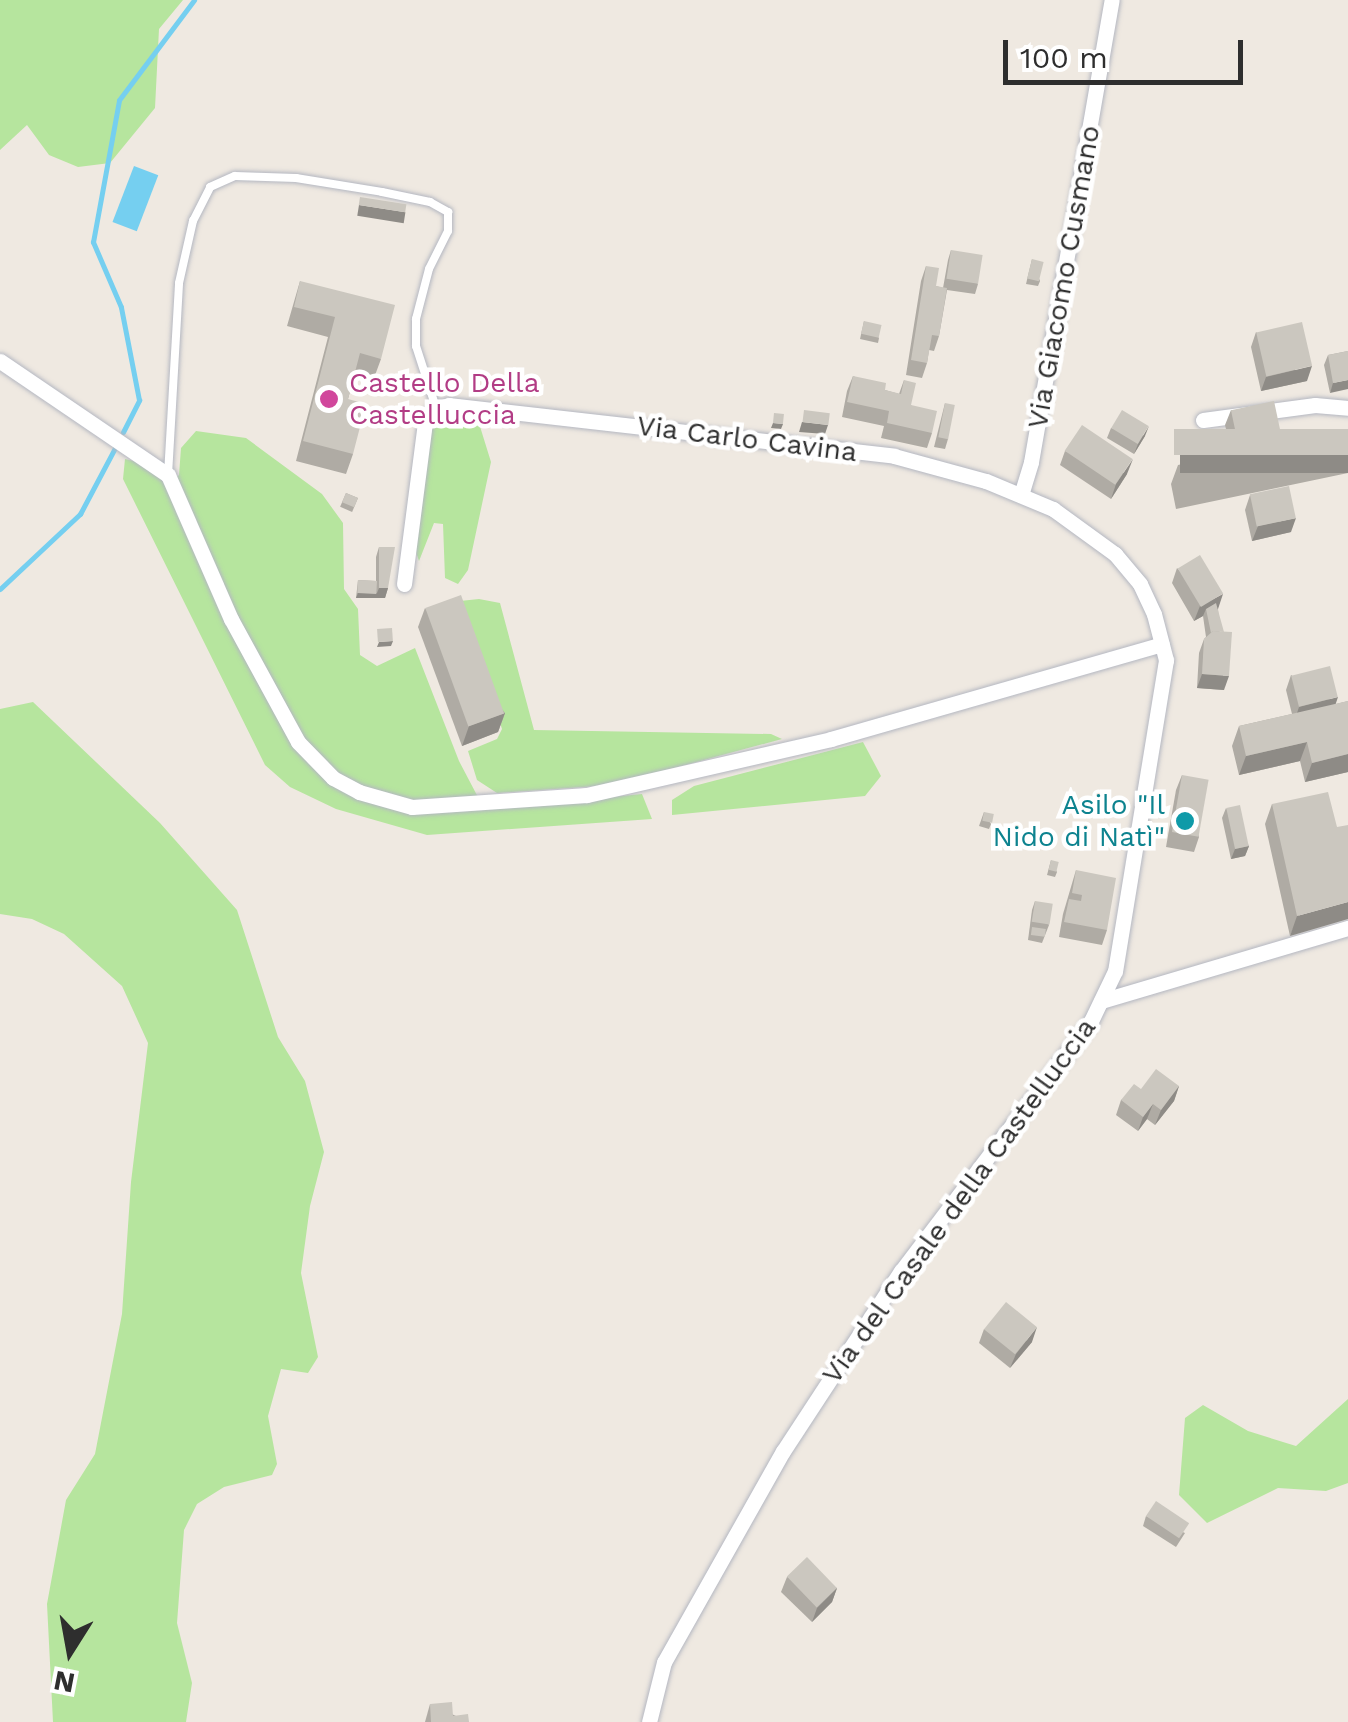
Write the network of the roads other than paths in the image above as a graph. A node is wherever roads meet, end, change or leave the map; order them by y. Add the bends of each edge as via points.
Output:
1 (1112, 0) edge
2 (0, 361) edge
3 (436, 408) junction
4 (1348, 408) edge
5 (1203, 420) dead end
6 (168, 475) junction
7 (1021, 494) junction
8 (404, 584) dead end
9 (1162, 644) junction
10 (1348, 928) edge
11 (1101, 1001) junction
12 (649, 1722) edge

1 - 7 street, Via Giacomo Cusmano
2 - 6 street
3 - 6 lane via 416,346 416,319 429,268 448,231 448,212 382,192 235,176 210,186 193,221 179,283
3 - 7 street, Via Carlo Cavina via 894,456
3 - 8 street via 424,428
4 - 5 street via 1315,404
6 - 9 street via 231,619 298,742 346,785 412,807 587,796 831,738
7 - 9 street, Via Carlo Cavina via 1115,554 1140,584
9 - 11 street, Via del Casale della Castelluccia via 1165,681 1116,972
10 - 11 street
11 - 12 street, Via del Casale della Castelluccia via 901,1271 782,1451 664,1662

